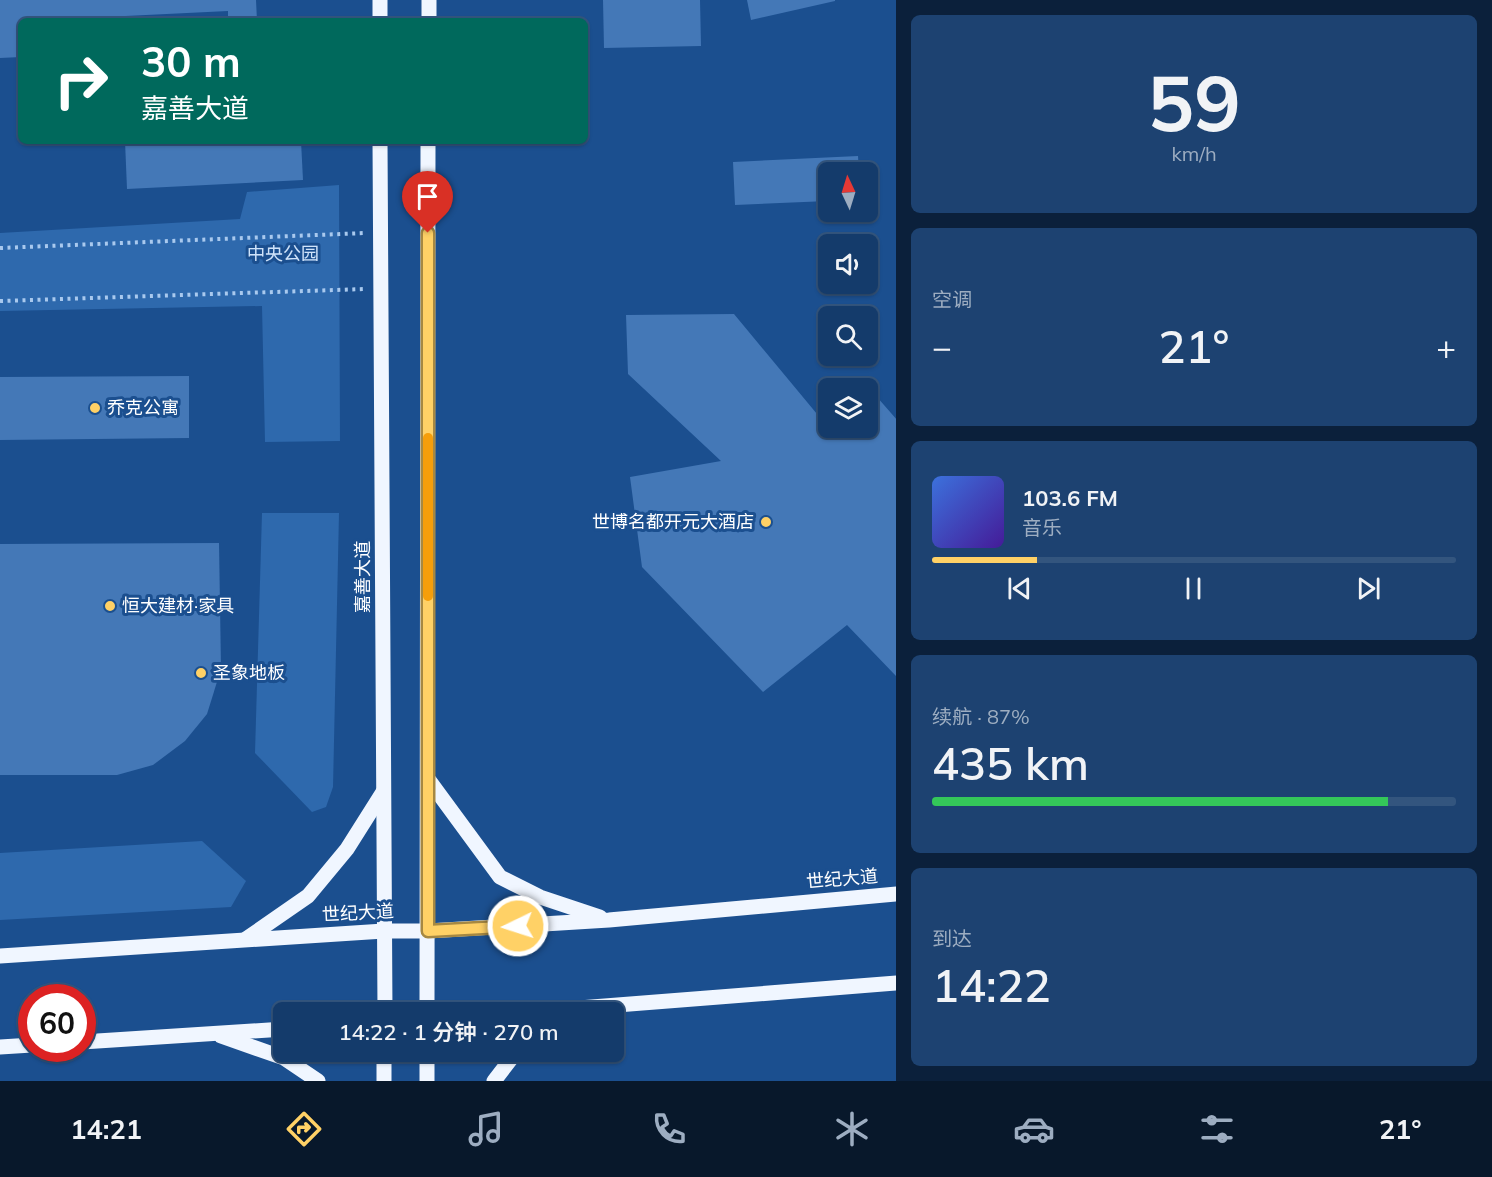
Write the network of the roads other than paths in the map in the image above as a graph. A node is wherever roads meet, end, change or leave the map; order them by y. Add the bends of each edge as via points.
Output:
1 (380, 0) edge
2 (429, 0) edge
3 (380, 18) edge
4 (429, 18) edge
5 (380, 144) edge
6 (429, 144) edge
7 (428, 779) junction
8 (383, 792) junction
9 (896, 894) edge
10 (609, 920) junction
11 (384, 930) junction
12 (428, 931) junction
13 (245, 940) junction
14 (0, 956) edge
15 (896, 983) edge
16 (385, 1002) edge
17 (427, 1002) edge
18 (624, 1007) edge
19 (273, 1030) edge
20 (212, 1034) junction
21 (96, 1041) edge
22 (18, 1046) edge
23 (0, 1047) edge
24 (384, 1062) edge
25 (427, 1062) edge
26 (509, 1062) edge
27 (318, 1081) edge
28 (384, 1081) edge
29 (427, 1081) edge
30 (494, 1081) edge

1 - 3 main road
2 - 4 main road
5 - 8 main road, 嘉善大道
6 - 7 main road
7 - 10 main road via 500,878 540,897
7 - 12 main road
8 - 11 main road, 嘉善大道
8 - 13 main road via 347,849 308,896
9 - 10 main road, 世纪大道
10 - 12 main road, 世纪大道
11 - 12 main road, 世纪大道
11 - 13 main road, 世纪大道
11 - 16 main road, 嘉善大道
12 - 17 main road
13 - 14 main road, 世纪大道
15 - 18 main road
19 - 20 main road
20 - 21 main road
20 - 27 main road via 284,1058
22 - 23 main road
24 - 28 main road
25 - 29 main road
26 - 30 main road

